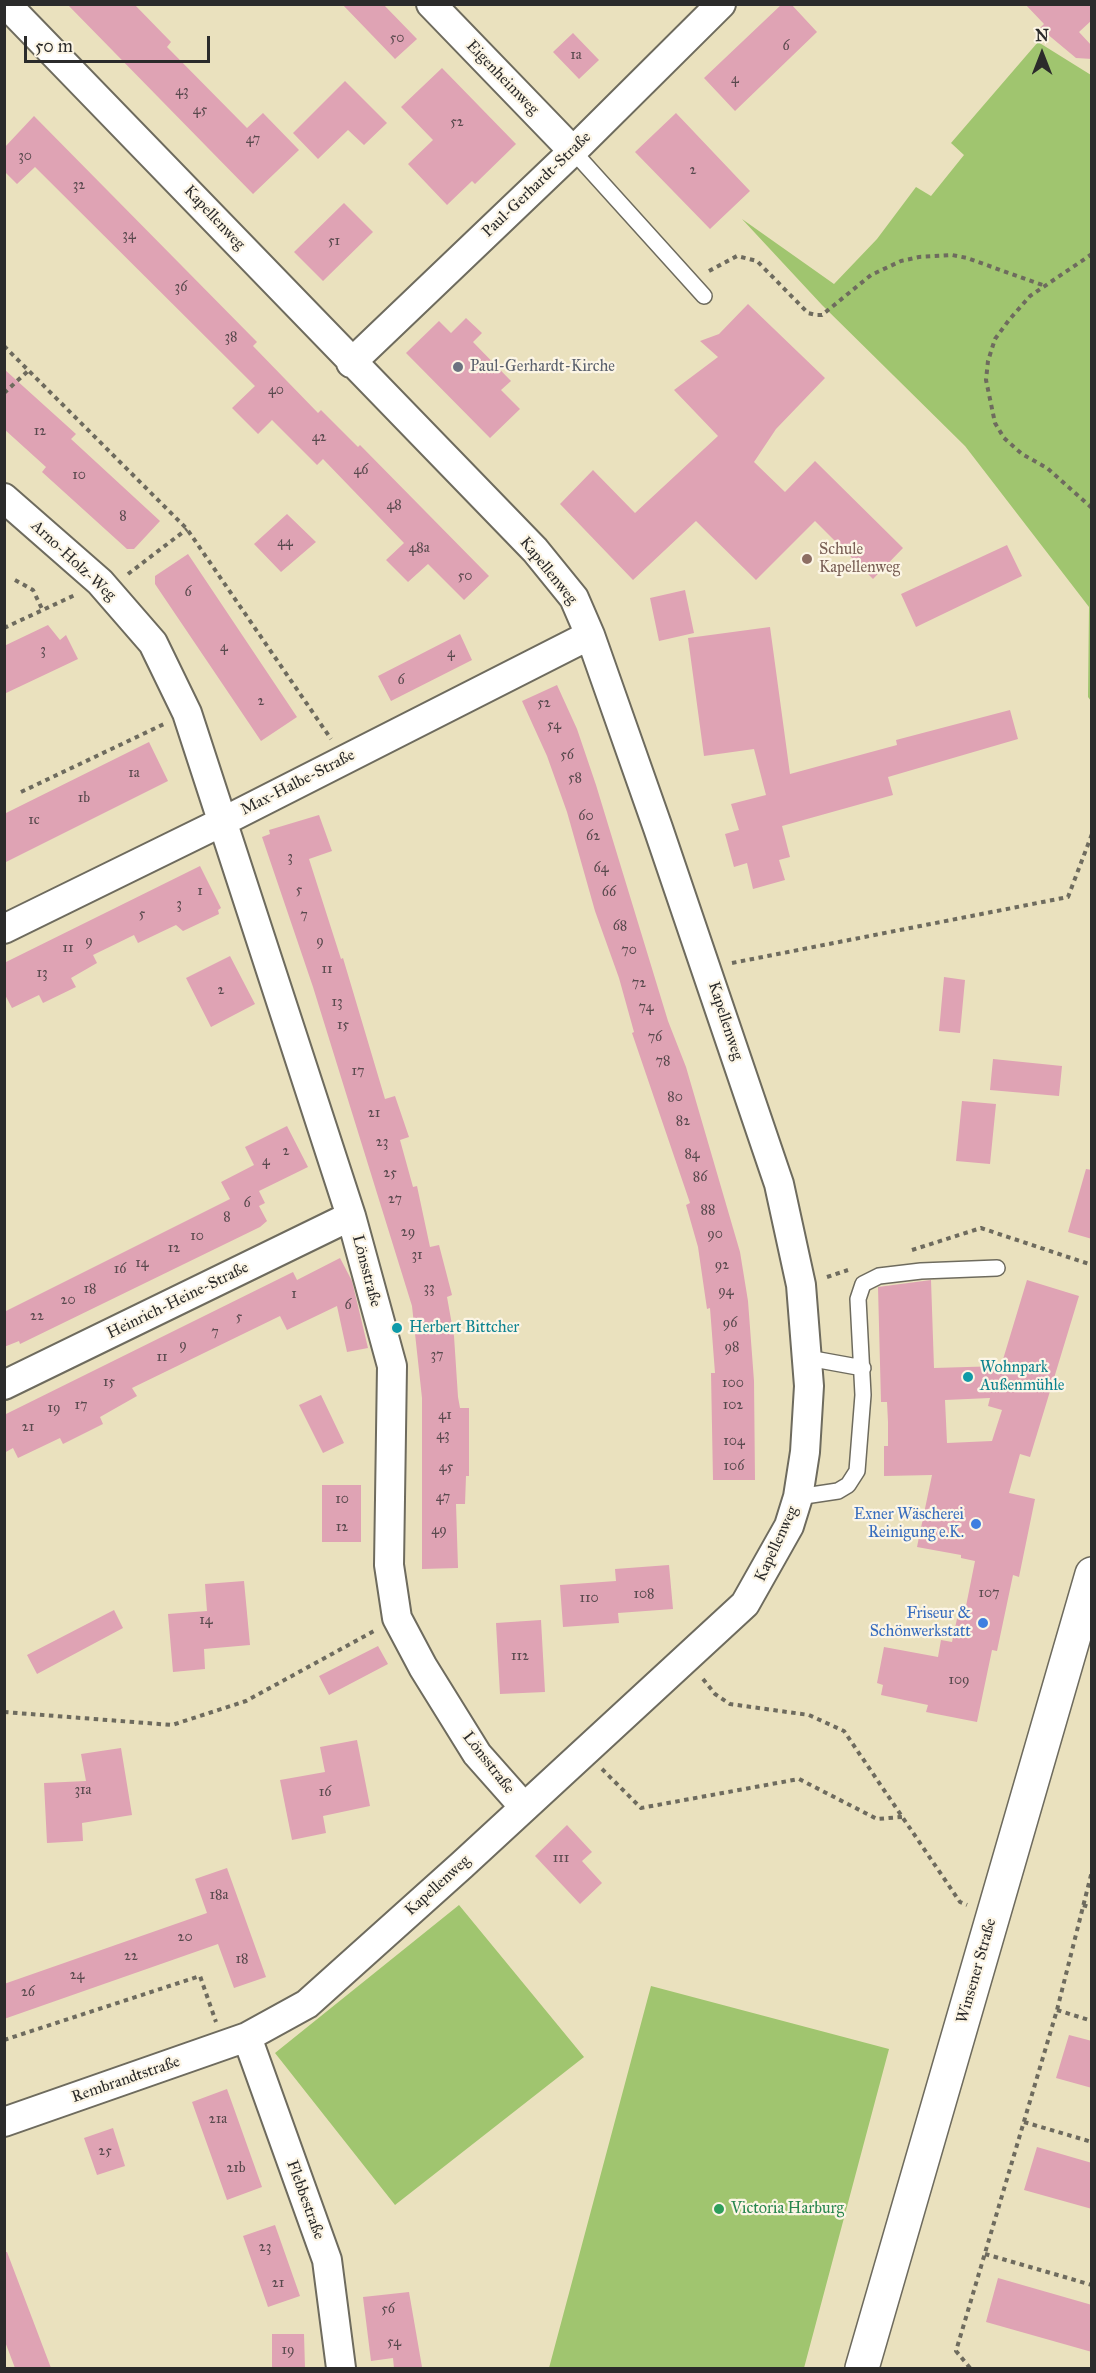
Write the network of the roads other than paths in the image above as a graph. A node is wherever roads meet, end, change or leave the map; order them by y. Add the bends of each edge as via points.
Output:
1 (6, 4) edge
2 (430, 4) edge
3 (721, 4) edge
4 (573, 151) junction
5 (700, 290) road end
6 (351, 363) junction
7 (5, 499) edge
8 (590, 635) junction
9 (222, 822) junction
10 (4, 929) edge
11 (351, 1216) junction
12 (997, 1268) dead end
13 (808, 1358) junction
14 (862, 1368) junction
15 (4, 1385) edge
16 (798, 1497) junction
17 (1092, 1574) edge
18 (524, 1808) junction
19 (236, 2041) junction
20 (4, 2122) edge
21 (341, 2368) edge
22 (862, 2368) edge

1 - 6 street, Kapellenweg
2 - 4 street, Eigenheimweg
3 - 4 street, Paul-Gerhardt-Straße
4 - 5 lane
4 - 6 street, Paul-Gerhardt-Straße
6 - 8 street, Kapellenweg via 535,550 574,598
7 - 9 street, Arno-Holz-Weg via 100,582 153,642 187,713
8 - 9 street, Max-Halbe-Straße
8 - 13 street, Kapellenweg via 779,1184 801,1285
9 - 10 street, Max-Halbe-Straße
9 - 11 street, Lönsstraße
11 - 15 street, Heinrich-Heine-Straße
11 - 18 street, Lönsstraße via 392,1366 389,1565 398,1618 477,1754
12 - 14 lane via 869,1278 858,1292
13 - 14 lane
13 - 16 street, Kapellenweg via 805,1452
14 - 16 lane via 860,1459 854,1478 837,1491
16 - 18 street, Kapellenweg via 789,1526 746,1604
17 - 22 main road, Winsener Straße
18 - 19 street, Kapellenweg via 307,2004
19 - 20 street, Rembrandtstraße
19 - 21 street, Flebbestraße via 327,2260

